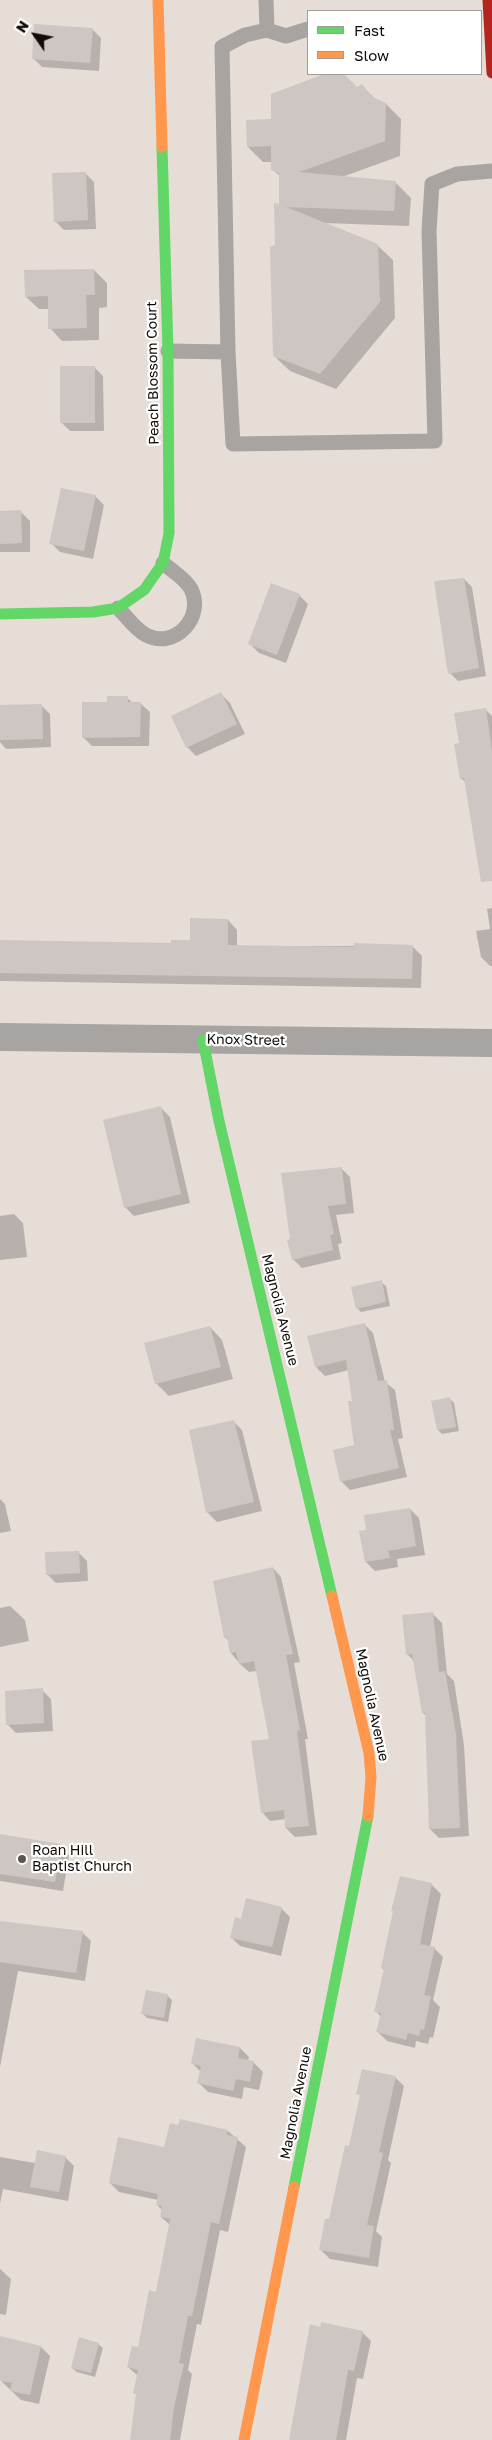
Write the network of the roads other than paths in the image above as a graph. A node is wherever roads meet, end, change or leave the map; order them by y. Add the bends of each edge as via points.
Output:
1 (158, 0) edge
2 (266, 0) edge
3 (488, 0) edge
4 (307, 29) edge
5 (267, 30) junction
6 (492, 72) edge
7 (492, 171) edge
8 (168, 350) junction
9 (228, 352) junction
10 (163, 563) junction
11 (118, 608) junction
12 (0, 614) edge
13 (0, 1037) edge
14 (203, 1040) junction
15 (492, 1043) edge
16 (244, 2440) edge

1 - 8 main road, Peach Blossom Court
2 - 5 lane
3 - 6 main road
4 - 5 lane via 286,36
5 - 9 lane via 245,35 222,47
7 - 9 lane via 457,174 432,184 429,231 435,441 233,444
8 - 9 lane
8 - 10 main road, Peach Blossom Court via 169,533
10 - 11 main road, Peach Blossom Court via 144,590
10 - 11 lane via 183,579 194,598 195,609 186,629 172,637 156,638 137,628
11 - 12 main road, Peach Blossom Court via 92,612
13 - 14 street, Knox Street
14 - 15 street, Knox Street
14 - 16 main road, Magnolia Avenue via 219,1121 346,1650 369,1752 371,1777 362,1850

